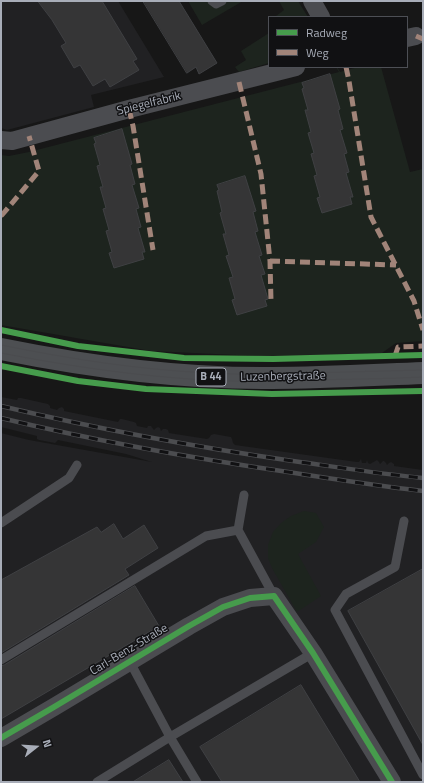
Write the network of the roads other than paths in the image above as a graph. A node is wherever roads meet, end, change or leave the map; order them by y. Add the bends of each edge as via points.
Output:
1 (212, 1) edge
2 (222, 1) edge
3 (312, 1) edge
4 (321, 16) edge
5 (292, 68) edge
6 (1, 140) edge
7 (1, 349) edge
8 (423, 373) edge
9 (77, 465) dead end
10 (244, 494) dead end
11 (404, 521) dead end
12 (1, 523) edge
13 (238, 530) junction
14 (274, 596) junction
15 (313, 653) junction
16 (1, 660) edge
17 (130, 662) junction
18 (170, 737) junction
19 (1, 738) edge
20 (423, 775) edge
21 (97, 782) edge
22 (197, 782) edge
23 (392, 782) edge

1 - 2 lane via 216,4
3 - 4 street
5 - 6 street, Spiegelfabrik via 12,141
7 - 8 main road, Luzenbergstraße / B 44 via 97,366 209,377 271,378
9 - 12 lane via 69,478
10 - 13 lane
11 - 20 lane via 395,566 346,594 335,610
13 - 14 lane
13 - 16 lane via 206,536
14 - 15 street
14 - 17 street, Carl-Benz-Straße via 250,598 223,607
15 - 18 lane
15 - 23 street
17 - 18 lane
17 - 19 street, Carl-Benz-Straße
18 - 21 lane
18 - 22 lane

